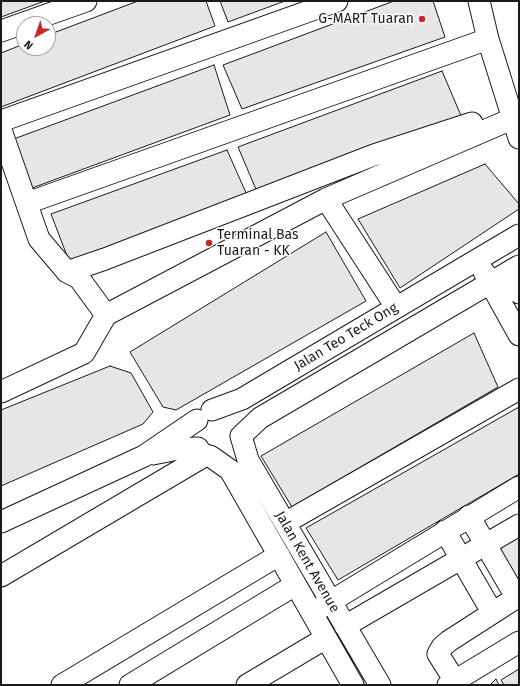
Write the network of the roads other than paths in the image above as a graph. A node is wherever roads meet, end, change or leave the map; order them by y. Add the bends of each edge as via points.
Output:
1 (86, 1) edge
2 (337, 1) edge
3 (479, 1) edge
4 (1, 31) edge
5 (488, 39) junction
6 (1, 122) edge
7 (515, 122) edge
8 (1, 130) edge
9 (326, 199) junction
10 (27, 203) junction
11 (519, 226) edge
12 (519, 235) edge
13 (480, 257) junction
14 (513, 270) edge
15 (67, 272) junction
16 (490, 284) junction
17 (519, 293) edge
18 (396, 307) junction
19 (106, 315) junction
20 (519, 335) edge
21 (519, 389) edge
22 (1, 392) edge
23 (205, 415) junction
24 (241, 436) junction
25 (205, 453) junction
26 (144, 456) junction
27 (519, 487) edge
28 (470, 516) junction
29 (1, 522) edge
30 (285, 523) junction
31 (519, 525) edge
32 (444, 531) junction
33 (485, 545) junction
34 (279, 555) junction
35 (461, 559) junction
36 (1, 576) edge
37 (295, 585) junction
38 (518, 596) edge
39 (331, 602) junction
40 (492, 612) junction
41 (312, 613) junction
42 (345, 626) junction
43 (326, 638) junction
44 (519, 642) edge
45 (451, 683) edge
46 (351, 684) edge
47 (62, 685) edge
48 (130, 685) edge
49 (247, 685) edge
50 (380, 685) edge

1 - 4 street
2 - 6 street
3 - 5 street
5 - 7 street
5 - 10 street
7 - 9 street
7 - 15 street via 374,155
8 - 10 street
9 - 18 street
9 - 19 street
10 - 15 street via 39,239
11 - 13 street
12 - 13 street
13 - 16 street
13 - 18 street, Jalan Teo Teck Ong
14 - 16 street, Jalan Teo Teck Ong
14 - 17 street
15 - 19 street via 79,278
16 - 20 street
16 - 24 street, Jalan Teo Teck Ong via 260,418
18 - 23 street, Jalan Teo Teck Ong via 235,403
19 - 22 street via 84,353
21 - 30 street
23 - 24 street via 222,409 231,413 240,426
23 - 25 street via 193,434
23 - 26 street, Jalan Teo Teck Ong
24 - 25 street via 233,452 222,457
24 - 30 street, Jalan Kent Avenue via 248,460
25 - 26 street via 178,449
25 - 34 street, Jalan Kent Avenue via 230,470
25 - 36 street
26 - 29 street
27 - 28 street
28 - 32 street
28 - 33 street
30 - 39 street, Jalan Kent Avenue
31 - 33 street
32 - 35 street
32 - 39 street
33 - 35 street
33 - 38 street
34 - 37 street, Jalan Kent Avenue
34 - 47 street
35 - 40 street
35 - 42 street
37 - 41 street, Jalan Kent Avenue
37 - 48 street
38 - 40 street
39 - 41 street
39 - 42 street, Jalan Kent Avenue
40 - 45 street via 442,647 438,654
41 - 43 street, Jalan Kent Avenue
42 - 50 street, Jalan Kent Avenue
43 - 46 street, Jalan Kent Avenue
43 - 49 street
44 - 45 street

